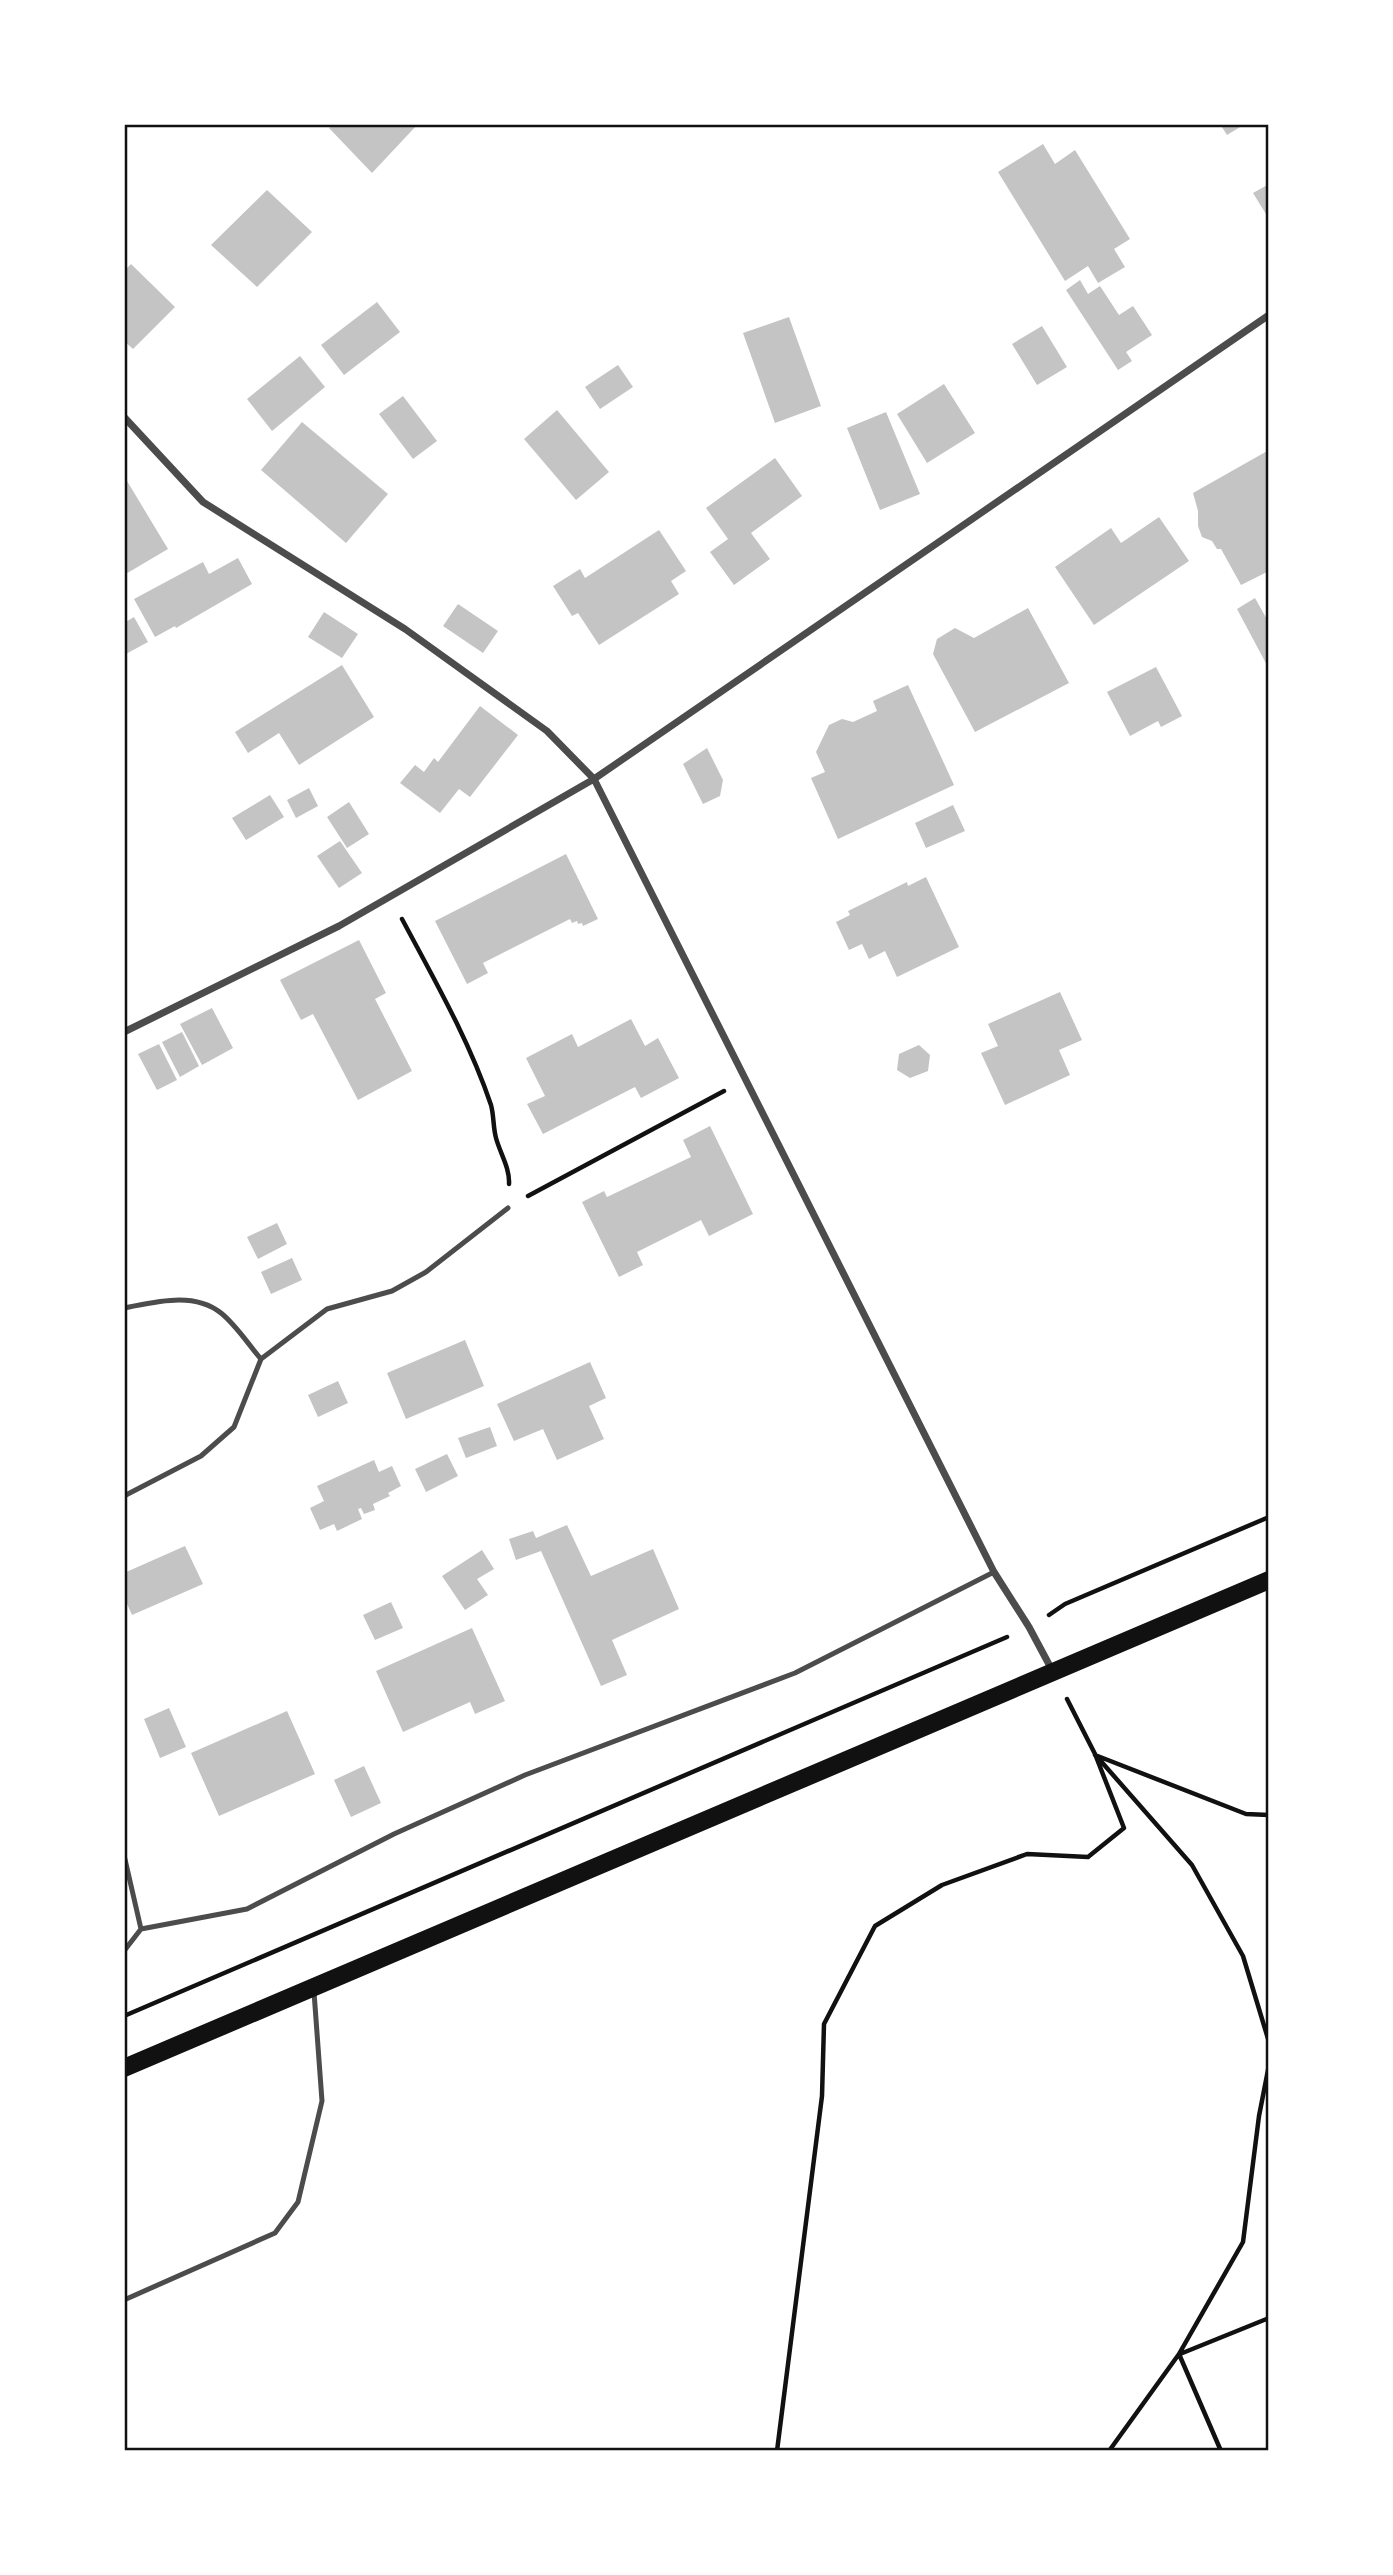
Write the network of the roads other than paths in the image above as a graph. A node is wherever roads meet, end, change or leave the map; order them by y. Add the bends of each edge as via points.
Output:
1 (1269, 315) edge
2 (124, 417) edge
3 (594, 779) junction
4 (124, 1032) edge
5 (508, 1208) road end
6 (124, 1308) edge
7 (261, 1359) junction
8 (124, 1496) edge
9 (994, 1572) junction
10 (1269, 1580) edge
11 (1054, 1673) junction
12 (124, 1855) edge
13 (141, 1928) junction
14 (124, 1951) edge
15 (313, 1989) junction
16 (124, 2068) edge
17 (124, 2300) edge

1 - 3 street
2 - 3 street via 203,502 405,629 547,731
3 - 4 street via 339,926
3 - 9 street
5 - 7 lane via 426,1272 392,1291 327,1309
6 - 7 lane via 193,1300 220,1312
7 - 8 lane via 234,1427 201,1456
9 - 11 street
9 - 13 lane via 795,1673 525,1775 394,1834 247,1909
10 - 11 main road
11 - 15 main road
12 - 13 lane
13 - 14 lane
15 - 16 main road
15 - 17 lane via 323,2101 298,2202 275,2233

